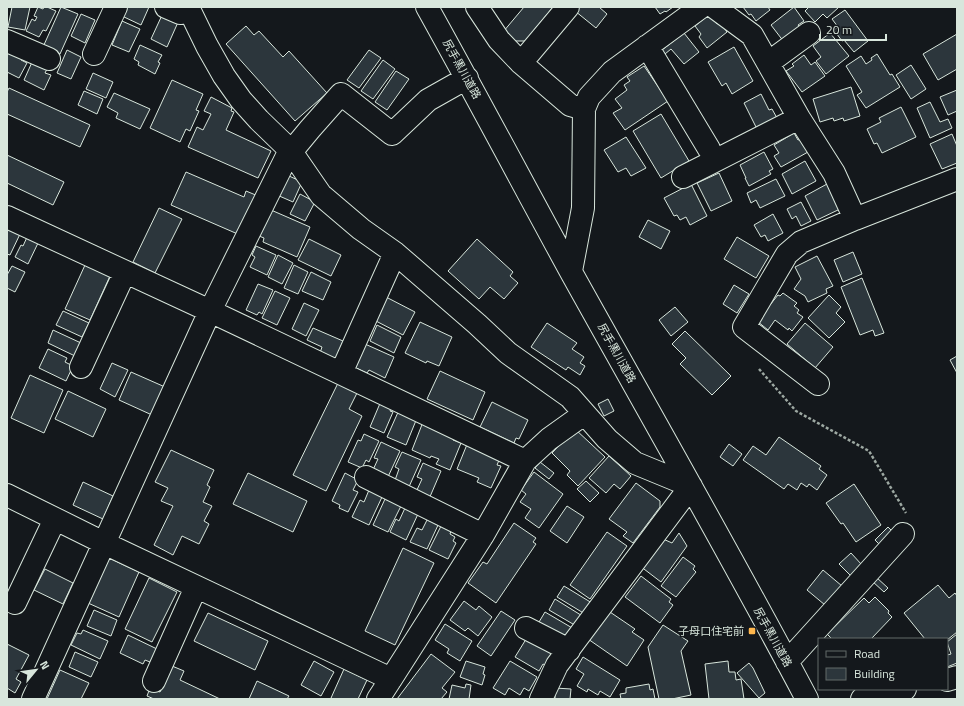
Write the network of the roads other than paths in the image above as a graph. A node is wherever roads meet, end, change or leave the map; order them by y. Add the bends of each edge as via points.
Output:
1 (116, 7) edge
2 (166, 7) edge
3 (427, 7) edge
4 (477, 7) edge
5 (568, 7) edge
6 (701, 7) edge
7 (714, 7) edge
8 (189, 9) edge
9 (808, 32) dead end
10 (7, 41) edge
11 (647, 46) junction
12 (94, 54) dead end
13 (49, 59) dead end
14 (521, 62) junction
15 (768, 63) junction
16 (467, 78) junction
17 (584, 109) junction
18 (799, 118) junction
19 (709, 150) dead end
20 (290, 151) junction
21 (683, 177) dead end
22 (957, 179) edge
23 (7, 217) edge
24 (855, 219) junction
25 (395, 253) junction
26 (125, 272) junction
27 (571, 272) junction
28 (210, 311) junction
29 (81, 367) dead end
30 (341, 373) junction
31 (818, 384) dead end
32 (584, 414) junction
33 (525, 461) junction
34 (366, 477) dead end
35 (691, 486) junction
36 (7, 495) edge
37 (54, 519) junction
38 (905, 525) road end
39 (482, 535) junction
40 (104, 543) junction
41 (196, 587) junction
42 (15, 603) dead end
43 (526, 628) dead end
44 (569, 650) junction
45 (787, 662) junction
46 (392, 679) junction
47 (154, 681) dead end
48 (901, 690) edge
49 (33, 699) edge
50 (378, 699) edge
51 (541, 699) edge
52 (807, 699) edge
53 (862, 699) edge

1 - 12 street
2 - 8 street via 180,13
3 - 16 street, 尻手黒川道路
4 - 14 street via 499,40
5 - 14 street
6 - 11 street
7 - 15 street via 752,35
8 - 20 street via 224,76 241,100
9 - 15 street
10 - 13 street
11 - 17 street via 612,72 589,97
11 - 19 street
14 - 17 street via 570,105
15 - 18 street
16 - 20 street via 428,100 392,134 341,94
16 - 27 street, 尻手黒川道路
17 - 27 street via 582,208
18 - 21 street
18 - 24 street via 834,173
20 - 25 street via 321,195 361,229
20 - 28 street
22 - 24 street
23 - 26 street
24 - 31 street via 801,242 787,254 744,327
25 - 30 street
25 - 32 street via 508,353 570,397
26 - 28 street
26 - 29 street
27 - 35 street, 尻手黒川道路
28 - 30 street
28 - 40 street
30 - 33 street
32 - 33 street via 549,439
32 - 35 street via 608,440 635,463
33 - 39 street
34 - 39 street
35 - 44 street
35 - 45 street, 尻手黒川道路
36 - 37 street
37 - 40 street
37 - 42 street
38 - 45 street
39 - 46 street
40 - 41 street
40 - 49 street
41 - 46 street
41 - 47 street
43 - 44 street
44 - 51 street via 557,665
45 - 52 street, 尻手黒川道路
46 - 50 street
48 - 53 street

